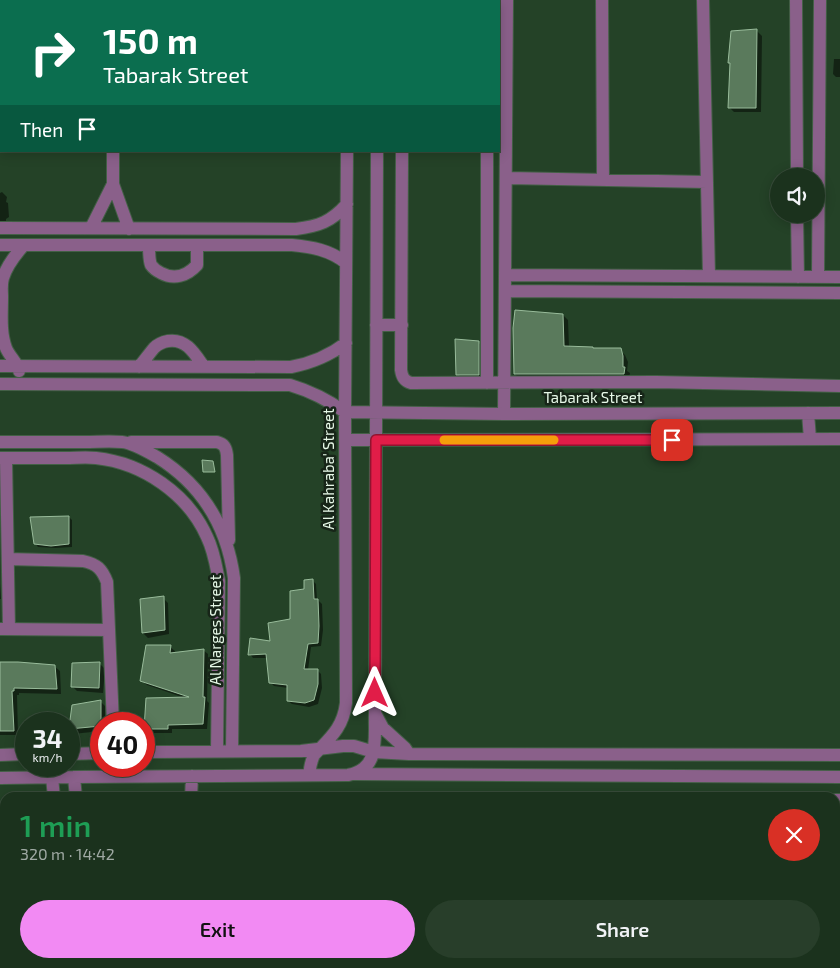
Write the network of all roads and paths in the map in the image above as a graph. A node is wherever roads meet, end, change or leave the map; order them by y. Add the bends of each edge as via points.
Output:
1 (507, 0) edge
2 (602, 0) edge
3 (703, 0) edge
4 (796, 0) edge
5 (820, 0) edge
6 (503, 38) edge
7 (113, 152) edge
8 (347, 152) edge
9 (377, 152) edge
10 (402, 152) edge
11 (487, 152) edge
12 (797, 168) edge
13 (506, 178) junction
14 (603, 180) junction
15 (707, 182) junction
16 (113, 184) junction
17 (347, 204) junction
18 (798, 223) edge
19 (0, 228) edge
20 (91, 228) junction
21 (129, 228) junction
22 (0, 245) edge
23 (24, 245) junction
24 (149, 245) junction
25 (197, 245) junction
26 (346, 262) junction
27 (505, 275) junction
28 (709, 276) junction
29 (758, 276) junction
30 (798, 277) junction
31 (818, 277) junction
32 (840, 277) edge
33 (505, 291) junction
34 (758, 292) junction
35 (840, 293) edge
36 (376, 325) junction
37 (402, 325) junction
38 (346, 343) junction
39 (0, 366) edge
40 (19, 366) junction
41 (139, 367) junction
42 (204, 367) junction
43 (487, 383) junction
44 (504, 383) junction
45 (0, 384) edge
46 (19, 384) junction
47 (840, 386) edge
48 (345, 412) junction
49 (376, 413) junction
50 (808, 413) junction
51 (840, 413) edge
52 (504, 414) junction
53 (810, 439) junction
54 (840, 439) edge
55 (345, 440) junction
56 (376, 440) junction
57 (0, 442) edge
58 (124, 442) junction
59 (3, 458) edge
60 (229, 550) junction
61 (8, 560) junction
62 (5, 629) edge
63 (109, 630) junction
64 (112, 712) edge
65 (374, 712) junction
66 (321, 748) junction
67 (217, 751) junction
68 (232, 751) junction
69 (155, 752) edge
70 (374, 752) junction
71 (15, 754) edge
72 (409, 754) junction
73 (0, 755) edge
74 (840, 755) edge
75 (354, 774) junction
76 (310, 775) junction
77 (192, 776) junction
78 (52, 777) joint
79 (74, 777) edge
80 (80, 777) edge
81 (840, 777) edge
82 (0, 778) edge
83 (53, 792) edge
84 (75, 792) edge
85 (191, 792) edge

1 - 6 street
2 - 14 street
3 - 15 street
4 - 12 street
5 - 31 street
6 - 13 street
7 - 16 street
8 - 17 street, Al Kahraba' Street
9 - 36 street
10 - 37 street
11 - 43 street
13 - 14 street
13 - 27 street
14 - 15 street
15 - 28 street
16 - 20 street
16 - 21 street
17 - 21 street via 325,222 296,229
17 - 26 street, Al Kahraba' Street
18 - 30 street
19 - 20 street
20 - 21 street
22 - 23 street
23 - 24 street
23 - 40 street via 2,280 3,340 6,350
24 - 25 street
24 - 25 street via 151,264 170,276 192,271 197,265
25 - 26 street via 292,245 323,250
26 - 38 street, Al Kahraba' Street
27 - 28 street
27 - 33 street
28 - 29 street
29 - 30 street
29 - 34 street
30 - 31 street
31 - 32 street
33 - 34 street
33 - 44 street
34 - 35 street
36 - 37 street
36 - 49 street
37 - 43 street via 402,374 408,382
38 - 42 street via 315,361 291,367
38 - 48 street, Al Kahraba' Street
39 - 40 street
40 - 41 street
40 - 46 street
41 - 42 street
41 - 42 street via 154,348 171,340 189,347
43 - 44 street
44 - 47 street
44 - 52 street
45 - 46 street
46 - 48 street via 290,385 313,393
48 - 49 street, Tabarak Street
48 - 55 street, Al Kahraba' Street
49 - 52 street, Tabarak Street
49 - 56 street
50 - 51 street, Tabarak Street
50 - 52 street, Tabarak Street
50 - 53 street
53 - 54 street
53 - 56 street
55 - 56 street
55 - 66 street, Al Kahraba' Street via 346,703 338,729
56 - 65 street
57 - 58 street, Al Narges Street
58 - 60 street, Al Narges Street via 171,466 190,483 207,503
58 - 60 street via 217,442 225,446
59 - 61 street
59 - 67 street, Al Narges Street via 96,458 119,462 162,482 195,516 207,536 219,581
60 - 68 street, Al Narges Street via 234,578
61 - 62 street
61 - 63 street via 91,563 104,574 107,582
62 - 63 street
63 - 64 street
65 - 70 street
65 - 72 street via 383,728
66 - 68 street
66 - 70 street via 354,746
66 - 76 street, Al Kahraba' Street via 314,755
67 - 68 street
67 - 69 street
70 - 72 street
70 - 75 street via 370,762
71 - 73 street
72 - 74 street
75 - 76 street
75 - 81 street
76 - 77 street
77 - 80 street
77 - 85 street
78 - 82 street
78 - 83 street
79 - 84 street

